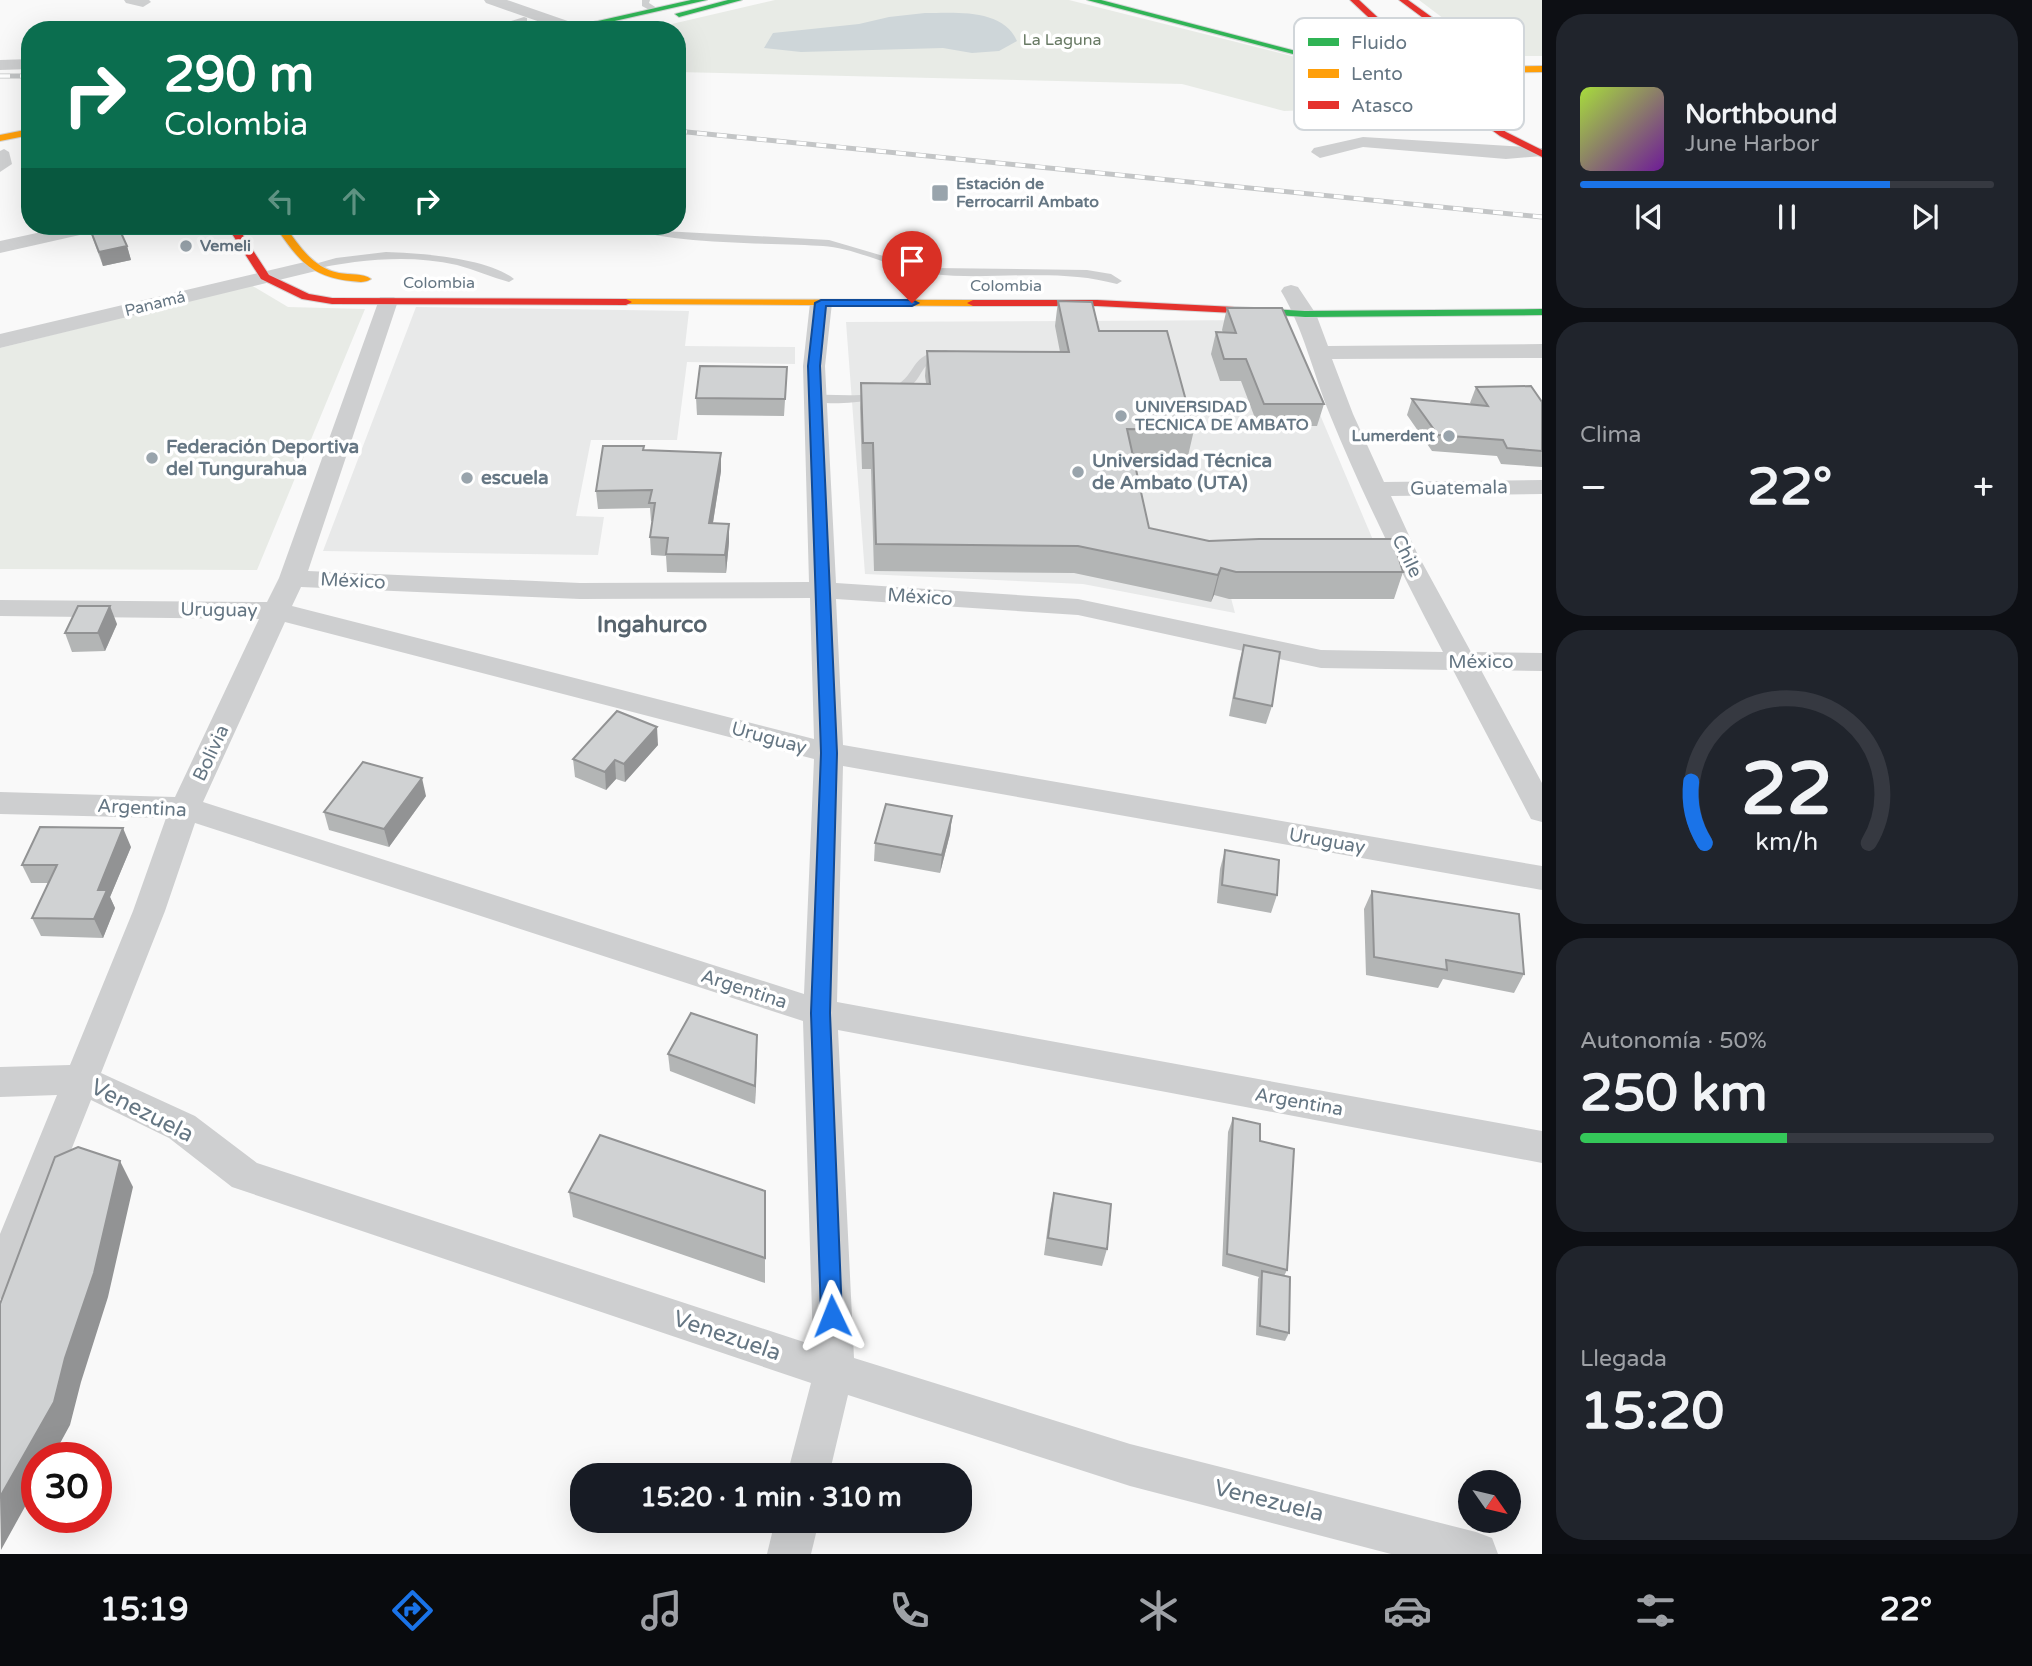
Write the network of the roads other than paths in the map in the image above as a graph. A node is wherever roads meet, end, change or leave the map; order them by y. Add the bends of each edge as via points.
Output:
1 (492, 0) edge
2 (702, 0) edge
3 (738, 0) edge
4 (1091, 0) edge
5 (1143, 0) edge
6 (1354, 0) edge
7 (1372, 0) edge
8 (1404, 0) edge
9 (651, 5) edge
10 (1373, 18) edge
11 (1391, 18) edge
12 (1428, 18) edge
13 (524, 20) dead end
14 (520, 21) edge
15 (550, 21) edge
16 (598, 21) edge
17 (652, 21) edge
18 (1294, 45) edge
19 (1294, 49) edge
20 (21, 64) edge
21 (0, 65) edge
22 (1542, 69) edge
23 (1524, 72) edge
24 (1524, 80) edge
25 (1542, 82) edge
26 (1498, 130) edge
27 (1518, 130) edge
28 (21, 137) edge
29 (21, 147) edge
30 (1, 148) edge
31 (1540, 149) edge
32 (1320, 152) dead end
33 (0, 169) edge
34 (54, 235) edge
35 (238, 235) edge
36 (286, 235) edge
37 (681, 235) edge
38 (0, 247) edge
39 (309, 267) junction
40 (265, 277) junction
41 (457, 279) dead end
42 (516, 279) joint
43 (898, 281) dead end
44 (1117, 281) junction
45 (1140, 282) dead end
46 (385, 290) junction
47 (1292, 291) dead end
48 (821, 303) junction
49 (1542, 313) edge
50 (1305, 314) junction
51 (0, 341) edge
52 (1542, 351) edge
53 (1319, 353) junction
54 (965, 354) edge
55 (816, 399) junction
56 (1542, 487) edge
57 (1376, 489) junction
58 (292, 578) junction
59 (822, 590) junction
60 (0, 608) edge
61 (277, 611) junction
62 (1542, 662) edge
63 (1463, 663) junction
64 (829, 753) junction
65 (0, 803) edge
66 (186, 808) junction
67 (1542, 811) edge
68 (1542, 878) edge
69 (820, 1013) junction
70 (80, 1079) junction
71 (0, 1082) edge
72 (1542, 1147) edge
73 (0, 1281) edge
74 (834, 1371) junction
75 (811, 1463) edge
76 (794, 1533) edge
77 (789, 1554) edge
78 (1476, 1554) edge

1 - 15 street
2 - 9 main road
3 - 17 main road
4 - 19 main road
5 - 18 main road
6 - 10 main road
7 - 11 main road
8 - 12 main road
9 - 16 main road
13 - 14 lane
20 - 21 street
22 - 23 main road
24 - 25 main road
26 - 31 main road
27 - 31 main road
28 - 30 main road
29 - 30 main road
30 - 33 lane via 7,164
31 - 32 street via 1506,153 1363,142
34 - 38 street
35 - 40 main road
36 - 39 main road
37 - 44 lane via 829,243 935,271 1072,272 1110,276
39 - 40 street, Panamá
39 - 42 lane via 356,257 421,254
39 - 46 main road, Colombia
40 - 46 main road, Colombia via 306,297 332,301
40 - 51 street, Panamá
41 - 42 main road, Colombia
43 - 44 main road, Colombia
44 - 45 main road, Colombia
46 - 48 main road, Colombia
46 - 58 street, Bolivia
47 - 50 street, Chile
48 - 50 main road, Colombia via 1097,303
48 - 55 street via 814,366
49 - 50 main road, Colombia
50 - 53 street, Chile
52 - 53 street
53 - 57 street, Chile
54 - 55 lane via 927,356 897,390
55 - 59 street
56 - 57 street, Guatemala
57 - 63 street, Chile via 1404,554
58 - 59 street, México via 580,591
58 - 61 street, Bolivia
59 - 63 street, México via 1078,607 1321,659
59 - 64 street
60 - 61 street, Uruguay
61 - 64 street, Uruguay
61 - 66 street, Bolivia
62 - 63 street, México
63 - 67 street, Chile
64 - 68 street, Uruguay
64 - 69 street
65 - 66 street, Argentina
66 - 69 street, Argentina
66 - 70 street, Bolivia
69 - 72 street, Argentina
69 - 74 street
70 - 71 street, Venezuela
70 - 73 street, Bolivia
70 - 74 street, Venezuela via 182,1127 246,1175
74 - 75 street
74 - 78 street, Venezuela via 1130,1465
76 - 77 street

